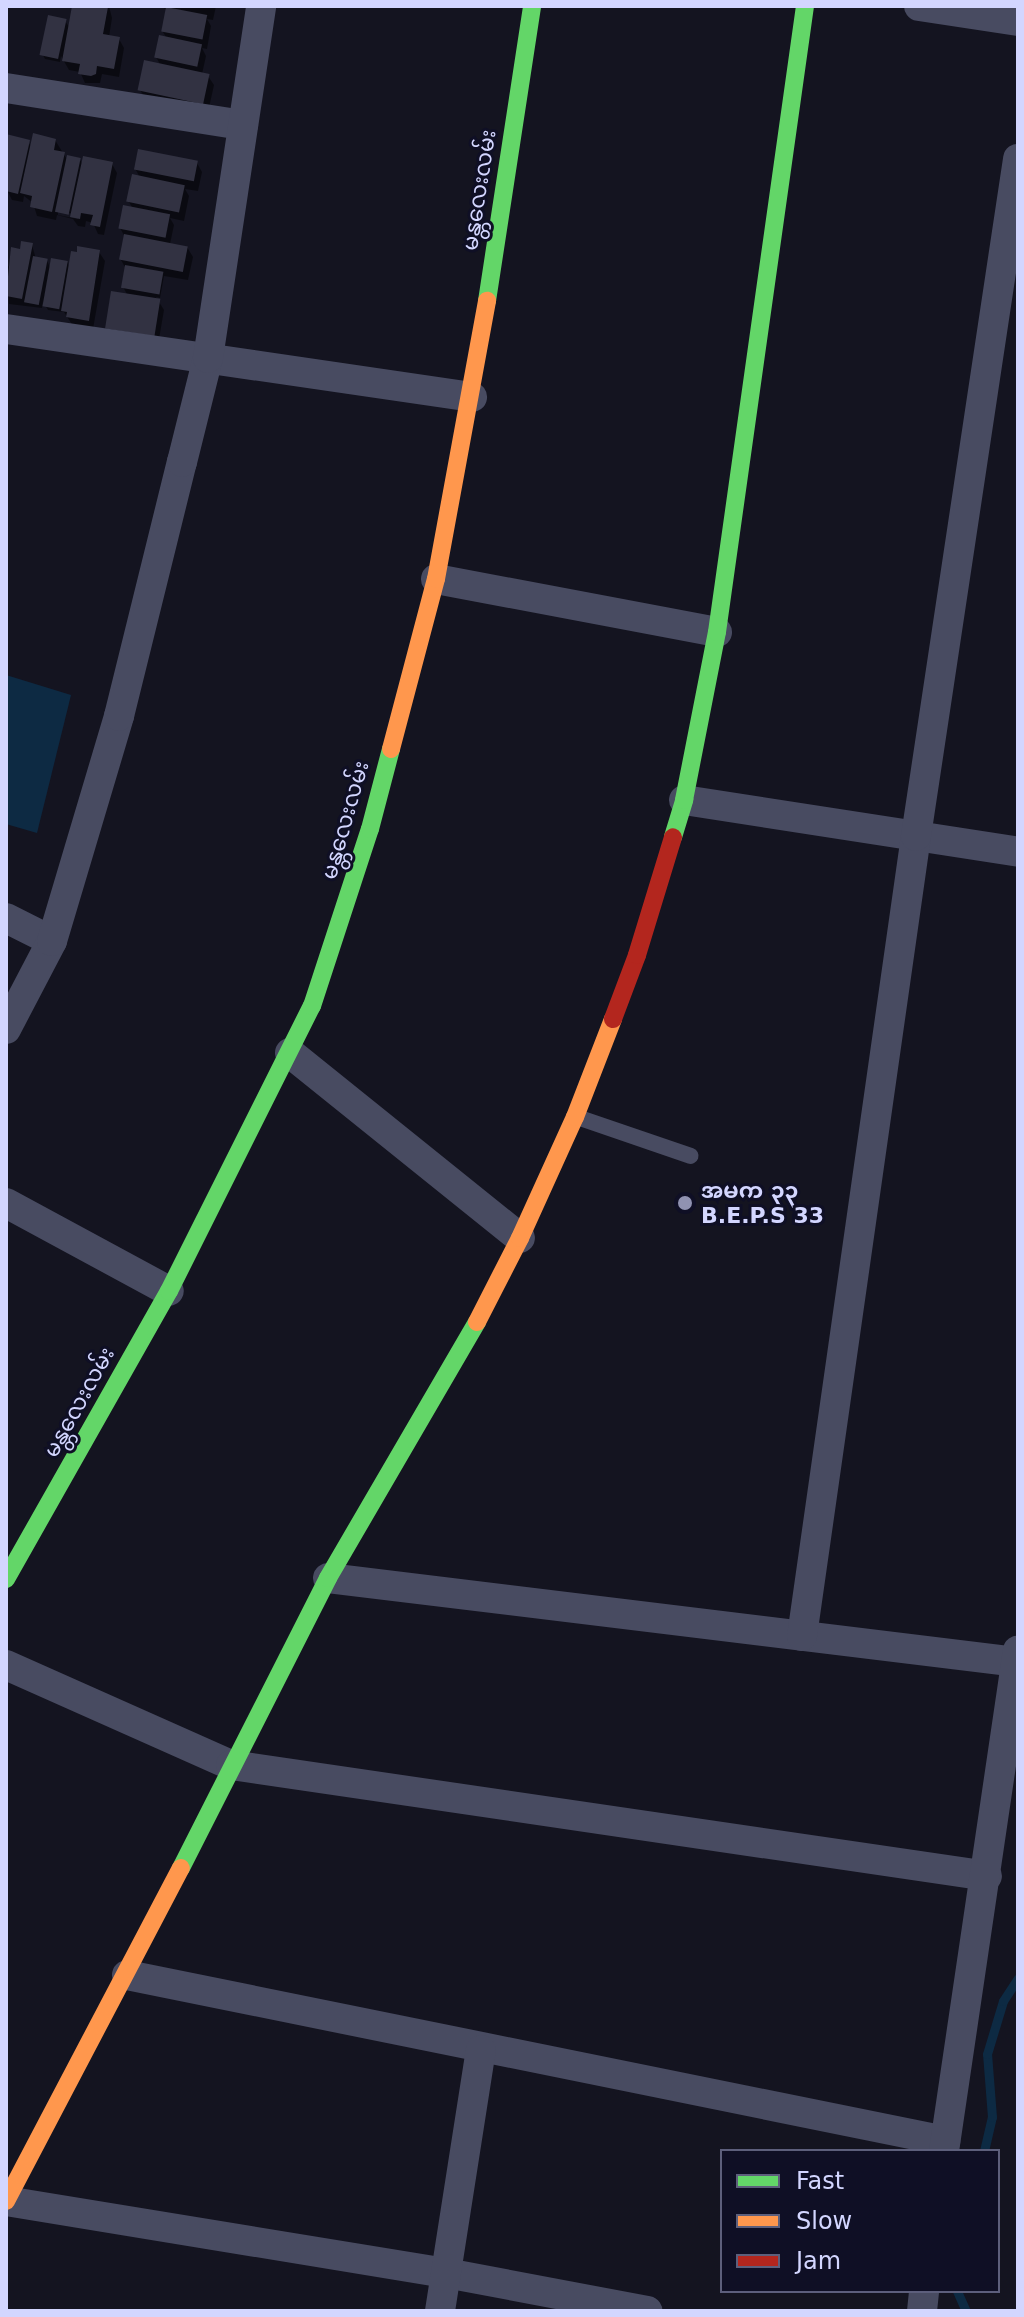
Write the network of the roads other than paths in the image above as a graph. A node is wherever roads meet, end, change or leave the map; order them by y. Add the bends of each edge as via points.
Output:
1 (261, 6) edge
2 (532, 6) edge
3 (805, 6) edge
4 (919, 6) edge
5 (1018, 21) edge
6 (6, 88) edge
7 (243, 125) junction
8 (1018, 159) edge
9 (6, 329) edge
10 (208, 358) junction
11 (472, 397) junction
12 (436, 579) junction
13 (717, 632) junction
14 (684, 800) junction
15 (916, 836) junction
16 (1018, 852) edge
17 (6, 918) edge
18 (52, 941) junction
19 (6, 1029) edge
20 (290, 1053) junction
21 (575, 1117) junction
22 (691, 1156) dead end
23 (6, 1203) edge
24 (520, 1238) junction
25 (169, 1291) junction
26 (328, 1578) junction
27 (6, 1579) edge
28 (802, 1636) junction
29 (1017, 1656) edge
30 (6, 1665) edge
31 (231, 1765) junction
32 (987, 1876) junction
33 (127, 1975) junction
34 (481, 2050) junction
35 (944, 2146) edge
36 (6, 2201) edge
37 (446, 2273) junction
38 (440, 2311) edge
39 (647, 2311) edge

1 - 7 street
2 - 11 street, မန္တလေးလမ်း
3 - 13 street
4 - 5 street
6 - 7 street
7 - 10 street
8 - 15 street
9 - 10 street
10 - 11 street
10 - 18 street via 119,716
11 - 12 street, မန္တလေးလမ်း
12 - 13 street
12 - 20 street, မန္တလေးလမ်း via 370,829 312,1006
13 - 14 street
14 - 15 street
14 - 21 street via 637,955
15 - 16 street
15 - 28 street
17 - 18 street
18 - 19 street
20 - 24 street
20 - 25 street, မန္တလေးလမ်း
21 - 22 lane
21 - 24 street
23 - 25 street
24 - 26 street via 453,1367
25 - 27 street, မန္တလေးလမ်း
26 - 28 street
26 - 31 street
28 - 29 street
29 - 32 street
30 - 31 street
31 - 32 street
31 - 33 street
32 - 35 street
33 - 34 street
33 - 36 street
34 - 35 street
34 - 37 street
36 - 37 street
37 - 38 street
37 - 39 street

